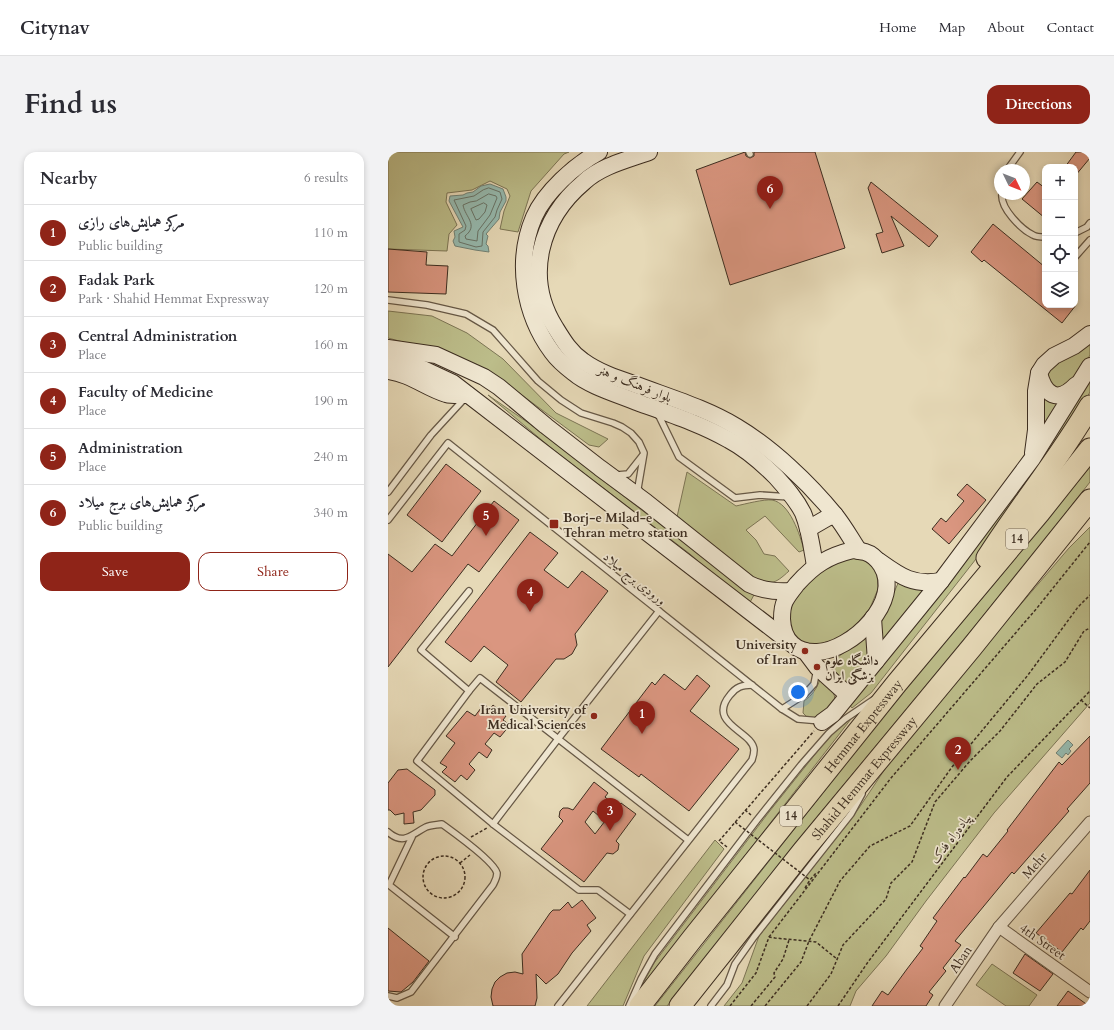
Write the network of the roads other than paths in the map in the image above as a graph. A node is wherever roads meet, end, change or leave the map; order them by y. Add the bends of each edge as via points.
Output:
1 (599, 152) edge
2 (649, 152) edge
3 (1020, 152) edge
4 (1011, 164) edge
5 (1002, 200) edge
6 (1090, 223) edge
7 (1078, 231) edge
8 (1042, 237) edge
9 (1090, 240) edge
10 (1078, 254) edge
11 (388, 300) edge
12 (1090, 334) edge
13 (388, 348) edge
14 (388, 359) edge
15 (388, 371) edge
16 (1086, 372) edge
17 (1039, 373) junction
18 (468, 395) junction
19 (647, 405) junction
20 (1090, 406) edge
21 (1090, 449) edge
22 (644, 453) junction
23 (1032, 459) junction
24 (600, 468) junction
25 (807, 484) junction
26 (388, 492) edge
27 (791, 494) junction
28 (1090, 500) edge
29 (646, 502) junction
30 (835, 515) junction
31 (1090, 516) edge
32 (388, 520) edge
33 (808, 529) junction
34 (1049, 550) junction
35 (859, 551) junction
36 (876, 558) junction
37 (815, 566) junction
38 (941, 581) junction
39 (469, 591) dead end
40 (791, 591) junction
41 (659, 611) junction
42 (873, 618) junction
43 (943, 628) junction
44 (788, 641) junction
45 (805, 651) junction
46 (876, 661) junction
47 (817, 667) junction
48 (897, 683) junction
49 (752, 684) junction
50 (469, 691) junction
51 (848, 695) junction
52 (782, 709) junction
53 (822, 722) joint
54 (558, 739) junction
55 (889, 747) junction
56 (870, 780) dead end
57 (866, 787) dead end
58 (1090, 822) edge
59 (493, 824) junction
60 (389, 835) edge
61 (412, 837) junction
62 (688, 840) junction
63 (630, 914) junction
64 (999, 927) junction
65 (455, 937) junction
66 (1090, 992) edge
67 (388, 996) edge
68 (558, 1006) edge
69 (629, 1006) edge
70 (640, 1006) edge
71 (680, 1006) edge
72 (711, 1006) edge
73 (945, 1006) edge

1 - 19 main road, بلوار فرهنگ و هنر via 565,176 554,187 534,217 525,253 525,290 535,323 552,353 575,374 601,388
2 - 25 main road, بلوار فرهنگ و هنر via 603,170 584,181 561,206 545,236 540,255 540,288 549,317 564,343 584,362 607,374 700,409 737,427 771,451
3 - 4 lane
5 - 8 lane via 1013,220 1033,236
6 - 7 lane
9 - 10 lane
11 - 22 lane via 466,314 494,330 538,381 561,400 581,413 622,427 639,442
12 - 17 main road via 1054,356
13 - 24 main road via 436,355 484,377
14 - 18 main road via 407,363 437,375
15 - 18 main road via 410,377 445,394
16 - 17 main road via 1067,393 1059,396 1045,389
16 - 23 main road
17 - 23 main road via 1036,382 1036,430
18 - 26 lane via 431,435
18 - 44 main road
19 - 27 main road, بلوار فرهنگ و هنر via 729,440 761,462
19 - 27 lane via 659,416 679,457 735,498
20 - 43 highway via 1057,458 1004,532
21 - 43 highway, Hemmat Expressway / 14
22 - 24 lane via 628,474 612,474
22 - 29 lane via 638,488
23 - 38 main road
24 - 29 main road
25 - 27 main road via 803,494
25 - 30 main road, بلوار فرهنگ و هنر
27 - 33 main road, بلوار فرهنگ و هنر via 802,512
28 - 34 highway, 14
29 - 40 main road via 749,584 758,589
30 - 33 main road
30 - 35 main road, بلوار فرهنگ و هنر
31 - 34 highway
32 - 41 lane, ورودی برج میلاد via 448,444
33 - 37 main road, بلوار فرهنگ و هنر
34 - 55 highway, Shahid Hemmat Expressway / 14
35 - 36 main road
35 - 37 main road via 839,554
36 - 38 main road via 899,576 910,580
36 - 42 main road via 885,572 886,587 882,602
37 - 40 main road
38 - 46 main road
39 - 50 lane via 421,650
40 - 44 main road via 784,602 782,613 782,624
41 - 49 lane, ورودی برج میلاد
41 - 54 lane
42 - 45 main road via 860,632 837,648
42 - 46 main road
43 - 48 highway, Hemmat Expressway / 14
44 - 45 main road
45 - 47 main road
46 - 51 main road
47 - 51 main road
47 - 52 lane via 814,684 804,695
48 - 69 lane via 829,733 796,772 655,954
48 - 70 highway, Hemmat Expressway / 14
49 - 52 lane, ورودی برج میلاد
49 - 62 lane via 742,684 732,692 723,709 733,727 750,741 754,750 752,760
50 - 54 lane via 480,678
50 - 59 lane via 417,761
51 - 53 main road via 833,714
52 - 53 lane, ورودی برج میلاد via 798,719
54 - 59 lane
54 - 62 lane
55 - 56 lane
55 - 71 highway, Shahid Hemmat Expressway / 14 via 798,856
57 - 72 lane via 851,814 754,937 735,964 727,985
58 - 64 street, Mehr
59 - 63 lane via 579,890 598,890
60 - 61 lane via 400,839
61 - 65 lane via 389,885
61 - 65 lane via 427,827 442,824 476,850 496,872 497,879
62 - 63 lane
63 - 68 lane
64 - 66 street, 4th Street
64 - 73 street, Aban
65 - 67 lane via 411,992 397,998

